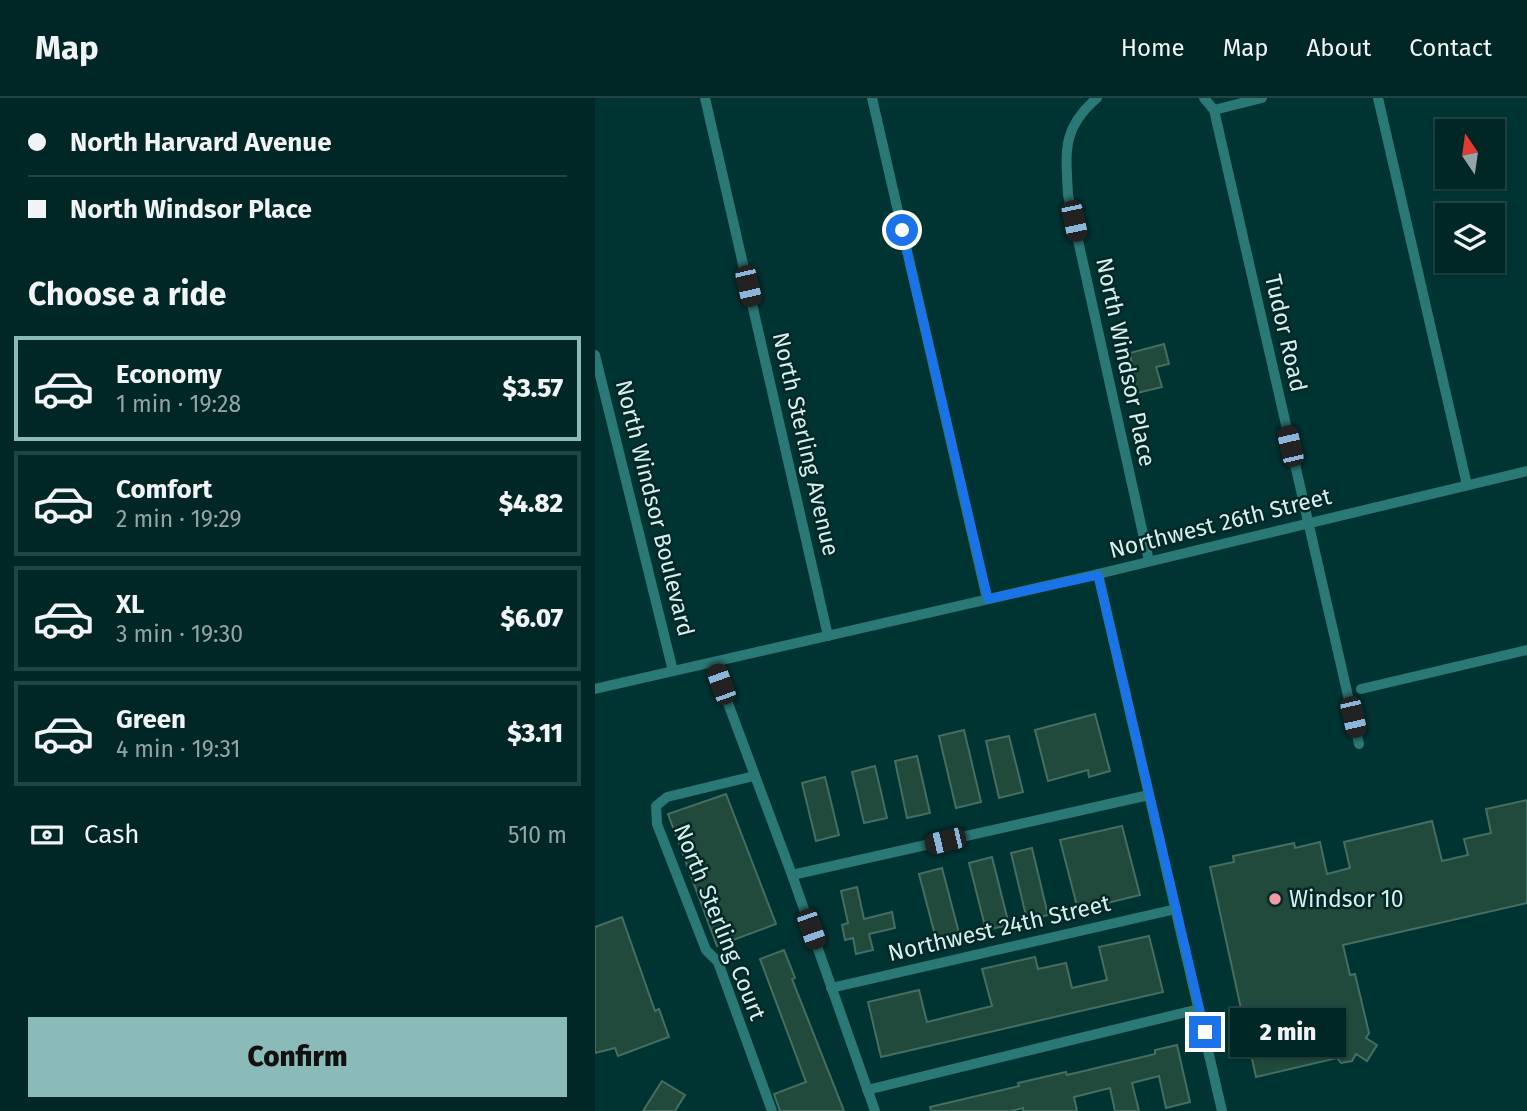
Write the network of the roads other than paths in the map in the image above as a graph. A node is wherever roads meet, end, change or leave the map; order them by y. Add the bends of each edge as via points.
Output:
1 (705, 98) edge
2 (872, 98) edge
3 (1097, 98) edge
4 (1204, 98) edge
5 (1262, 98) edge
6 (1378, 98) edge
7 (1214, 110) junction
8 (595, 355) edge
9 (1527, 471) edge
10 (1467, 485) junction
11 (1308, 523) junction
12 (1149, 561) junction
13 (1098, 575) junction
14 (988, 599) junction
15 (828, 636) junction
16 (1527, 650) edge
17 (713, 663) junction
18 (673, 671) junction
19 (1361, 688) dead end
20 (595, 689) edge
21 (1359, 744) dead end
22 (754, 776) junction
23 (1149, 795) junction
24 (792, 875) junction
25 (1176, 909) junction
26 (831, 988) junction
27 (1199, 1009) junction
28 (867, 1090) junction
29 (772, 1111) edge
30 (875, 1111) edge
31 (1222, 1111) edge

1 - 15 street, North Sterling Avenue
2 - 14 street
3 - 12 street, North Windsor Place via 1080,112 1066,145 1068,195
4 - 7 street, Tudor Road
5 - 7 street
6 - 10 street
7 - 11 street, Tudor Road
8 - 18 street, North Windsor Boulevard
9 - 10 street, Northwest 26th Street
10 - 11 street, Northwest 26th Street
11 - 12 street, Northwest 26th Street
11 - 21 street, Tudor Road
12 - 13 street, Northwest 26th Street
13 - 14 street, Northwest 26th Street
13 - 23 street
14 - 15 street, Northwest 26th Street
15 - 17 street, Northwest 26th Street
16 - 19 street
17 - 18 street, Northwest 26th Street
17 - 22 street
18 - 20 street, Northwest 26th Street
22 - 24 street
22 - 29 street, North Sterling Court via 667,797 656,806 657,824 706,950 717,962
23 - 24 street
23 - 25 street
24 - 26 street
25 - 26 street, Northwest 24th Street
25 - 27 street
26 - 28 street
27 - 28 street
27 - 31 street
28 - 30 street

